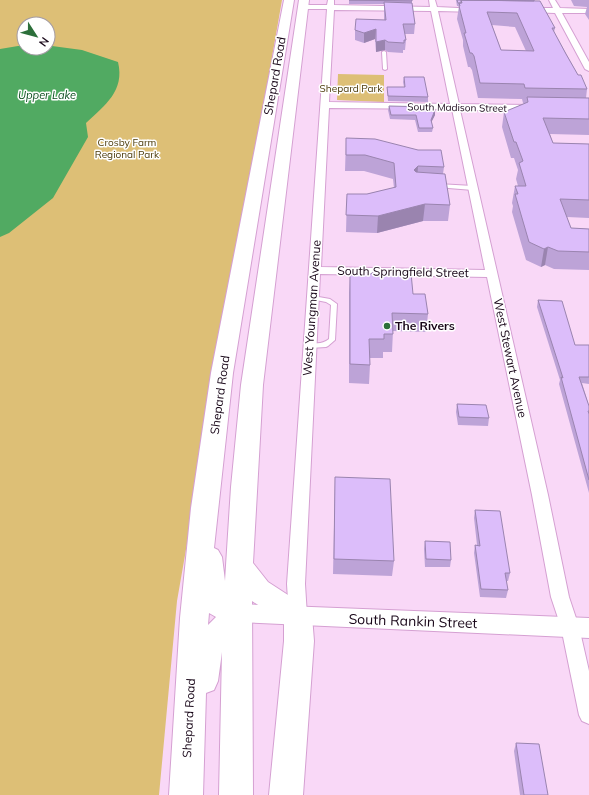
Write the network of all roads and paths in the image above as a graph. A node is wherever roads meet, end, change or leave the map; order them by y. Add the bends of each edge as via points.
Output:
1 (432, 0) edge
2 (552, 0) edge
3 (297, 2) edge
4 (331, 4) edge
5 (434, 9) junction
6 (488, 10) edge
7 (518, 10) edge
8 (558, 11) junction
9 (589, 11) edge
10 (384, 52) edge
11 (385, 69) dead end
12 (589, 69) edge
13 (325, 105) junction
14 (456, 107) junction
15 (543, 108) edge
16 (430, 186) edge
17 (473, 188) junction
18 (315, 270) junction
19 (492, 274) junction
20 (313, 298) junction
21 (310, 346) junction
22 (204, 508) junction
23 (239, 565) junction
24 (237, 613) junction
25 (298, 616) junction
26 (579, 627) edge
27 (589, 715) edge
28 (187, 781) edge
29 (236, 795) edge
30 (286, 795) edge

1 - 5 street, West Stewart Avenue
2 - 8 street
3 - 4 street
3 - 22 highway, Shepard Road via 284,25 222,373
3 - 23 highway, Shepard Road via 252,385 242,483
4 - 5 street
4 - 13 street, West Youngman Avenue
5 - 6 street
5 - 14 street, West Stewart Avenue
7 - 8 street
8 - 9 street
8 - 12 street
10 - 11 lane
13 - 14 street, South Madison Street
13 - 18 street, West Youngman Avenue
14 - 15 street, South Madison Street
14 - 17 street, West Stewart Avenue
16 - 17 lane
17 - 19 street, West Stewart Avenue
18 - 19 street, South Springfield Street via 369,274
18 - 20 street, West Youngman Avenue
19 - 26 street, West Stewart Avenue via 560,597
20 - 21 street, West Youngman Avenue
20 - 21 lane via 328,300 334,304 332,340 326,345
21 - 25 street, West Youngman Avenue via 296,584
22 - 24 highway via 213,596 219,606
22 - 28 highway, Shepard Road via 194,618
23 - 24 highway, Shepard Road
23 - 25 highway via 258,590
24 - 25 street, South Rankin Street
24 - 28 highway via 208,648
24 - 29 highway, Shepard Road
25 - 26 street, South Rankin Street
25 - 30 highway via 299,641
26 - 27 street, West Stewart Avenue

